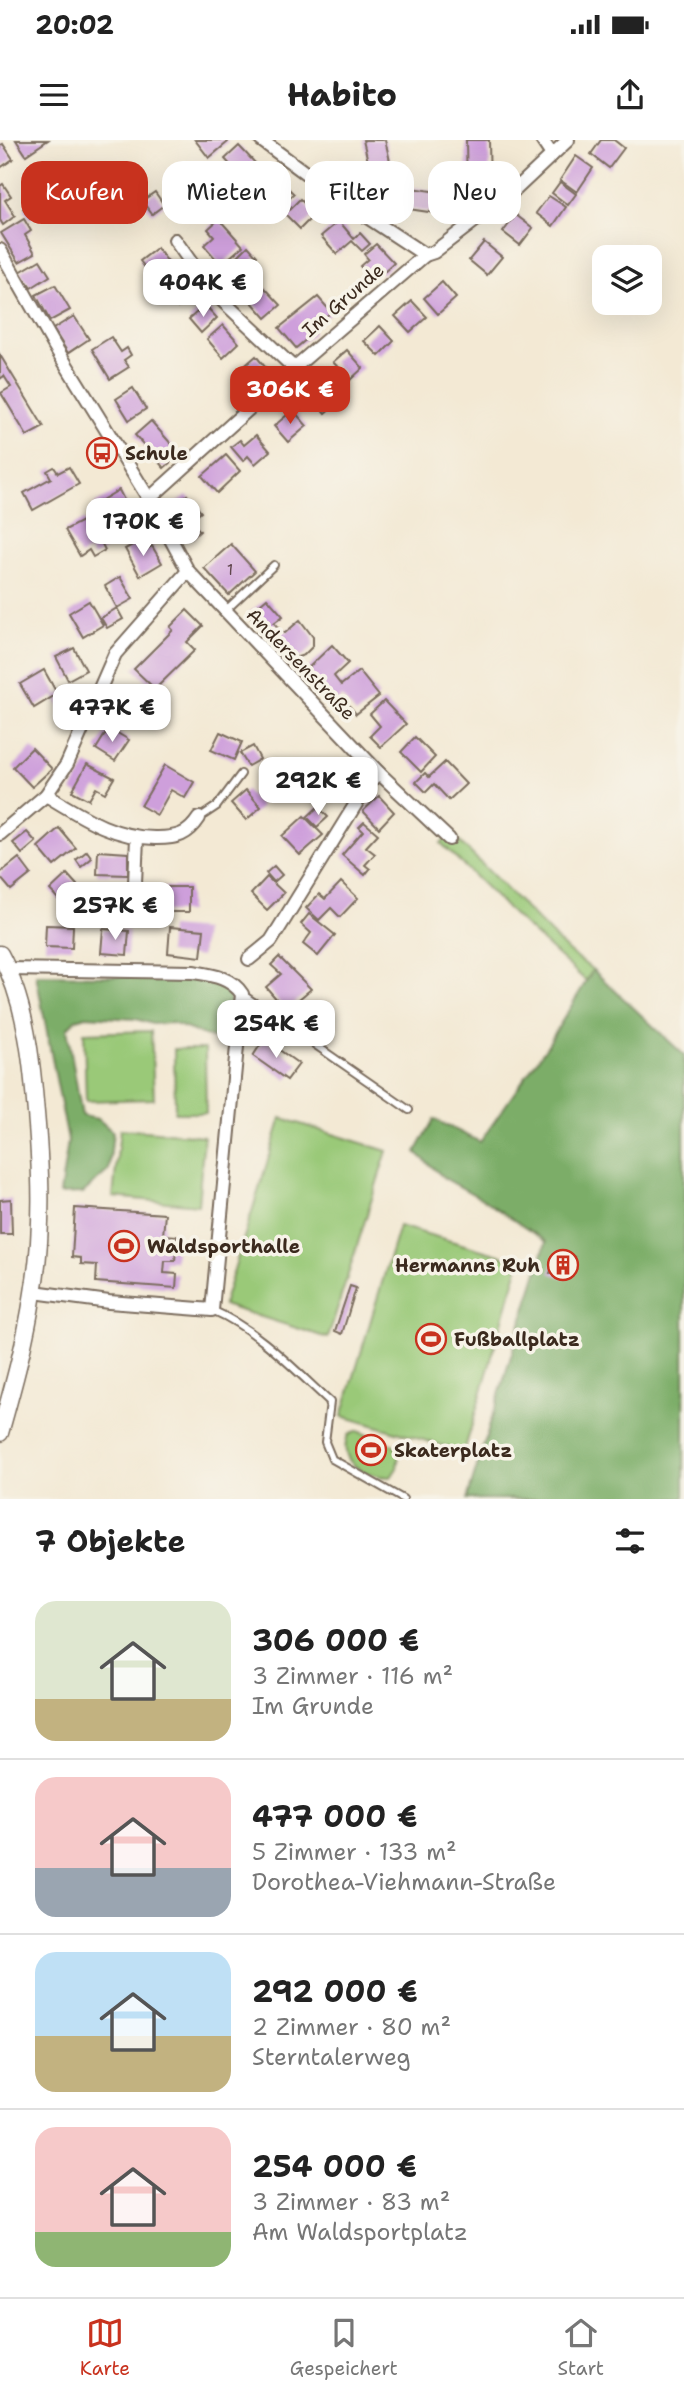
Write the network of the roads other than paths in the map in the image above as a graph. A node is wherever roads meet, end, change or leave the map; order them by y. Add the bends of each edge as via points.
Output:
1 (261, 140) edge
2 (542, 140) edge
3 (568, 140) edge
4 (552, 155) junction
5 (175, 240) dead end
6 (0, 250) edge
7 (425, 255) junction
8 (295, 368) junction
9 (149, 499) junction
10 (274, 565) dead end
11 (188, 571) junction
12 (224, 612) junction
13 (379, 773) junction
14 (241, 774) dead end
15 (46, 795) junction
16 (199, 818) joint
17 (0, 834) edge
18 (137, 838) junction
19 (449, 839) dead end
20 (124, 909) dead end
21 (0, 954) edge
22 (249, 959) dead end
23 (8, 969) junction
24 (242, 994) junction
25 (409, 1110) dead end
26 (33, 1292) junction
27 (212, 1310) junction
28 (0, 1433) edge
29 (403, 1499) edge

1 - 7 street
2 - 4 street
3 - 4 street, Im Grunde
4 - 7 street, Im Grunde via 515,190
5 - 8 street via 209,288
6 - 9 street, Andersenstraße
7 - 8 street, Im Grunde
8 - 9 street, Im Grunde
9 - 11 street, Andersenstraße
10 - 12 lane
11 - 12 street, Andersenstraße
11 - 15 street via 115,654 67,764
12 - 13 street, Andersenstraße
13 - 19 street, Andersenstraße
13 - 22 street via 271,941
14 - 16 lane via 217,806
15 - 17 street
15 - 18 street via 97,825
16 - 18 street via 182,836
18 - 20 street via 135,883
21 - 23 street
23 - 24 street via 193,972 229,981
23 - 26 street via 16,986 33,1069 39,1231
24 - 25 lane
24 - 27 street
26 - 27 street
26 - 28 street
27 - 29 lane via 231,1318 275,1351 330,1402 325,1442 332,1459

